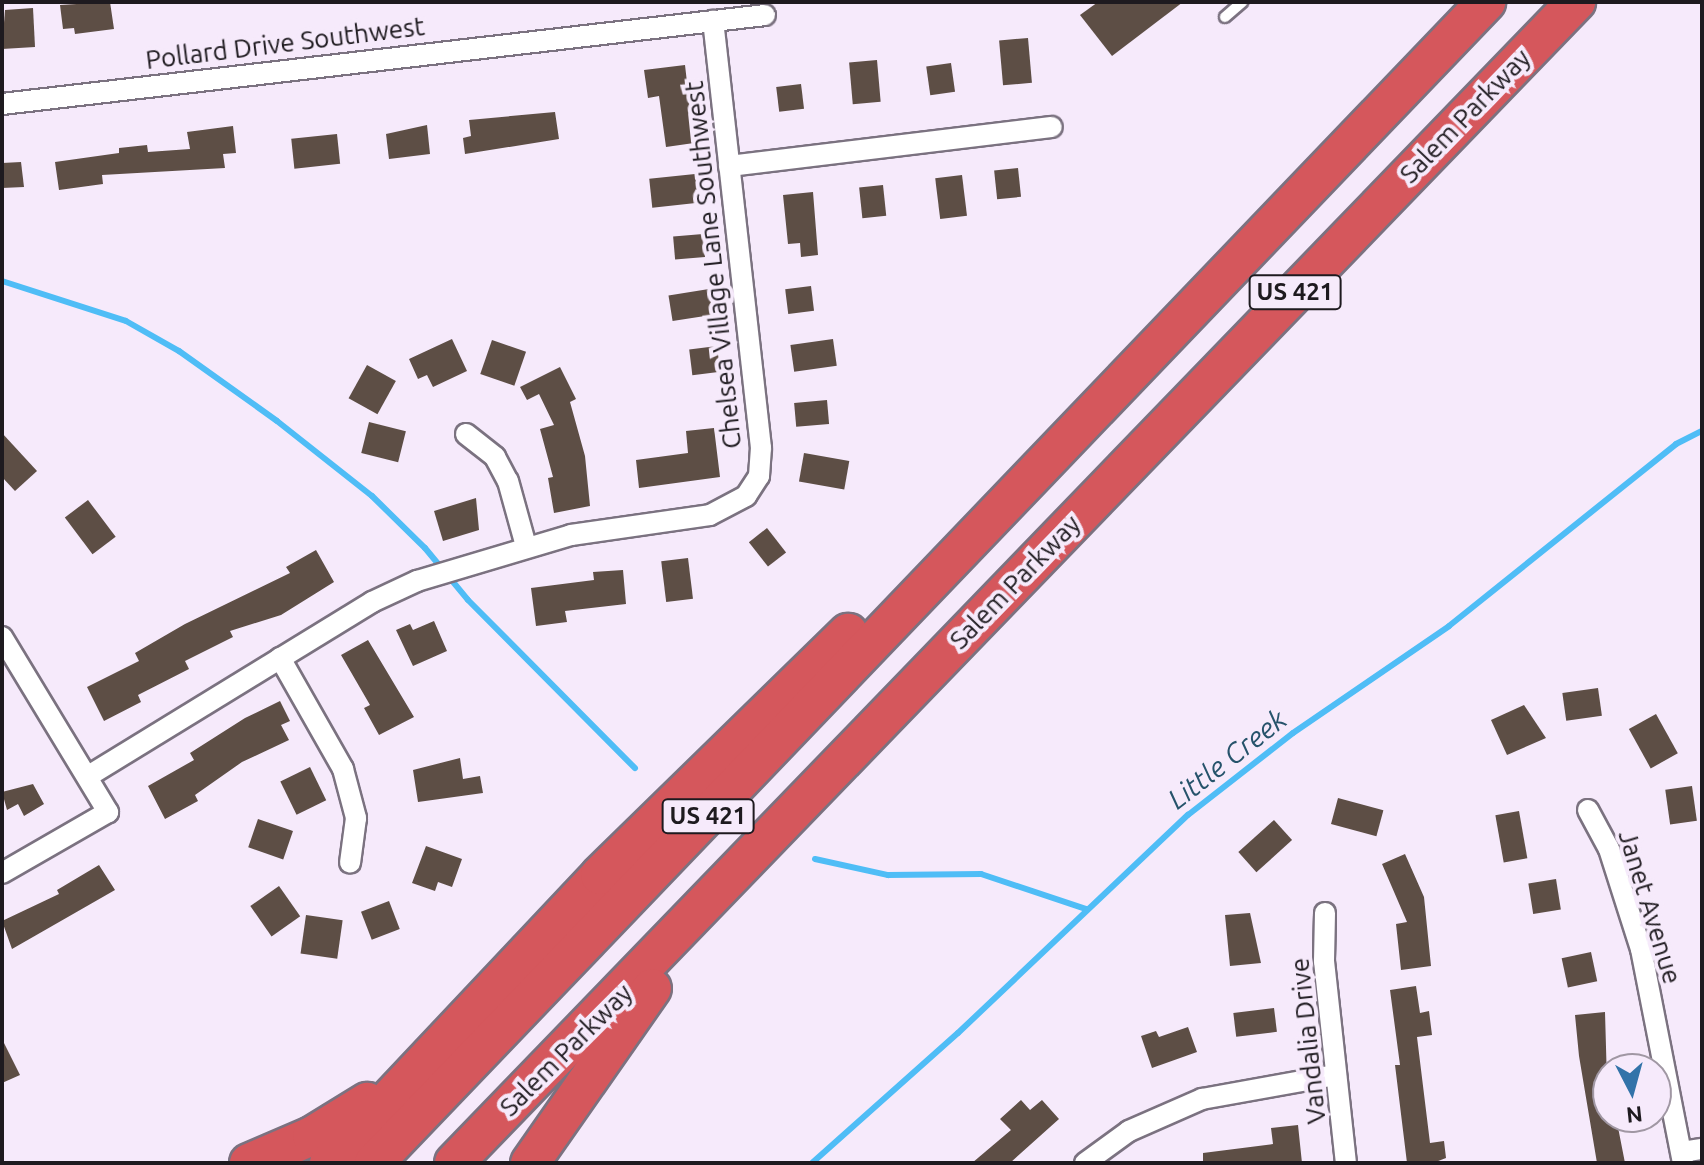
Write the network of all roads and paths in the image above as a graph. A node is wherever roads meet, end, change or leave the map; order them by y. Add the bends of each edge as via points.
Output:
1 (1242, 2) edge
2 (1486, 2) edge
3 (1576, 2) edge
4 (765, 15) dead end
5 (1225, 17) dead end
6 (713, 21) junction
7 (2, 104) edge
8 (1052, 127) dead end
9 (729, 166) junction
10 (466, 434) dead end
11 (1039, 465) junction
12 (526, 546) junction
13 (2, 637) edge
14 (280, 658) junction
15 (90, 775) junction
16 (1588, 810) dead end
17 (350, 863) dead end
18 (2, 873) edge
19 (1325, 913) dead end
20 (685, 929) junction
21 (414, 1067) junction
22 (1336, 1075) junction
23 (1689, 1155) edge
24 (249, 1163) edge
25 (329, 1163) edge
26 (374, 1163) edge
27 (454, 1163) edge
28 (530, 1163) edge
29 (1085, 1163) edge
30 (1346, 1163) edge

1 - 5 lane
2 - 11 highway, US 421
3 - 20 highway, Salem Parkway / US 421
4 - 6 street, Pollard Drive Southwest
6 - 7 street, Pollard Drive Southwest
6 - 9 street, Chelsea Village Lane Southwest
8 - 9 street
9 - 12 street, Chelsea Village Lane Southwest via 761,448 759,476 746,496 710,515
10 - 12 street via 501,469
11 - 21 highway via 981,504 715,760
11 - 26 highway, US 421
12 - 14 street, Chelsea Village Lane Southwest via 406,586
13 - 15 street
14 - 15 street, Chelsea Village Lane Southwest
14 - 17 street via 343,769 356,818
15 - 18 street via 108,812
16 - 23 street, Janet Avenue via 1609,849 1641,949
19 - 22 street, Vandalia Drive via 1324,961
20 - 27 highway, Salem Parkway / US 421
20 - 28 highway via 651,991
21 - 24 highway via 324,1130
21 - 25 highway
22 - 29 street via 1202,1099 1129,1131
22 - 30 street, Vandalia Drive

